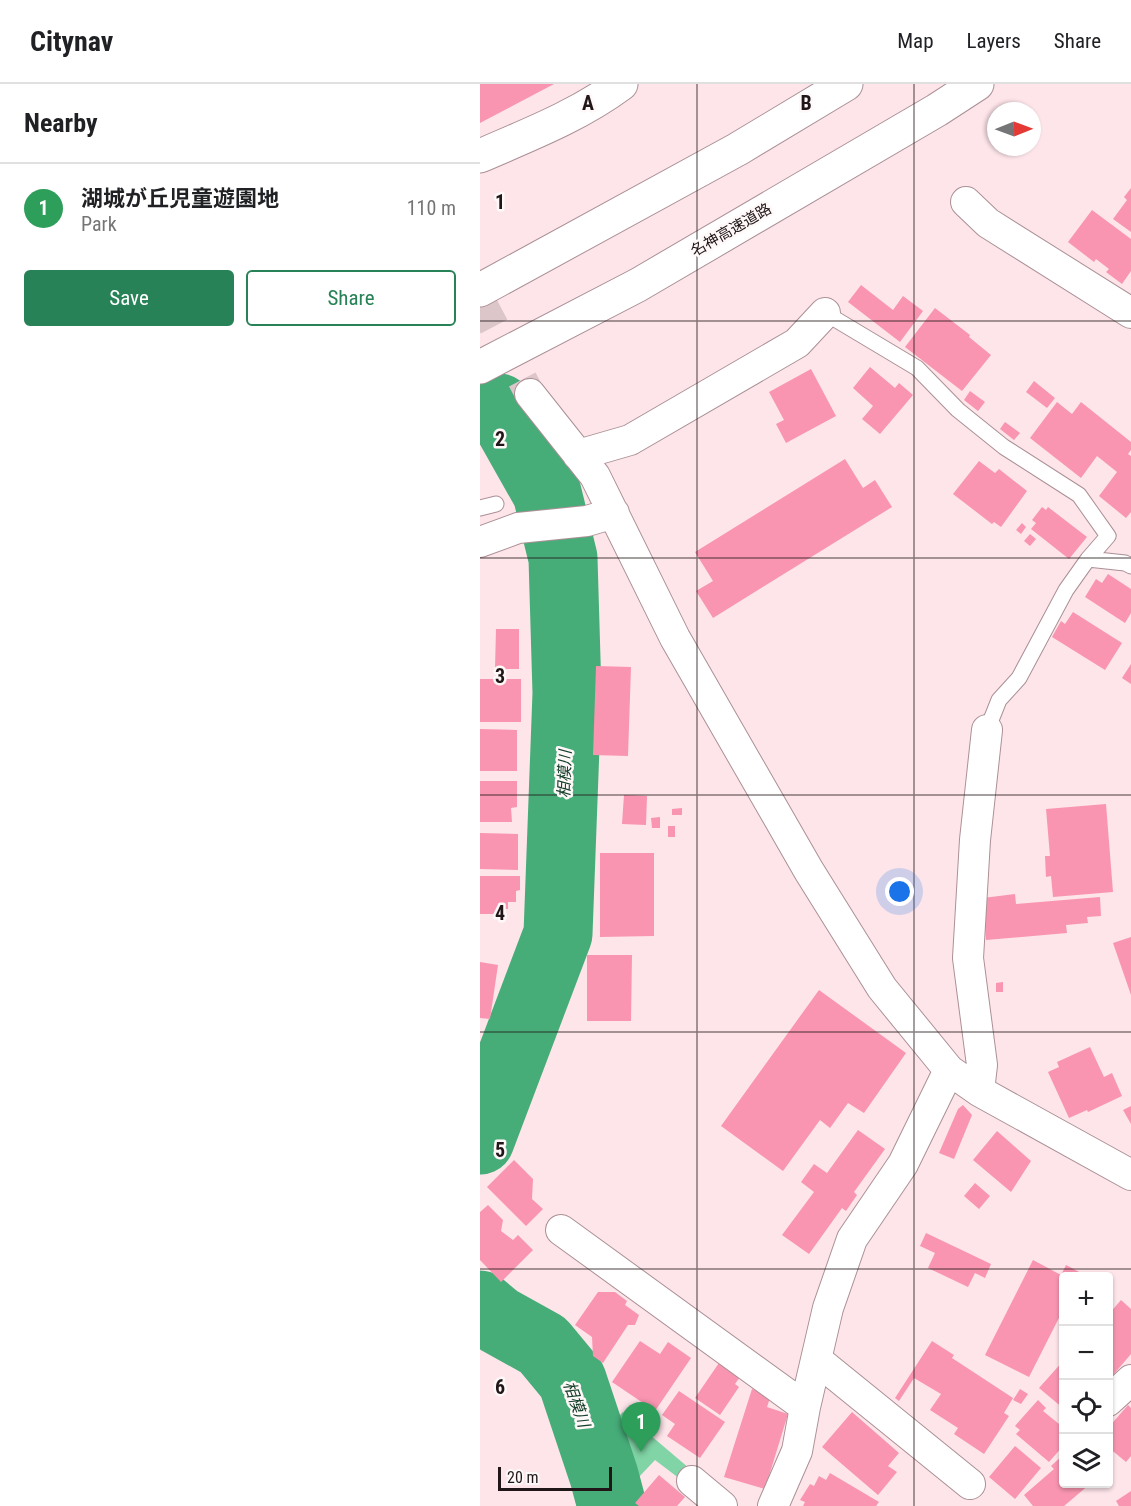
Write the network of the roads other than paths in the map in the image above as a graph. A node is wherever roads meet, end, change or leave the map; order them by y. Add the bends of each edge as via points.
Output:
1 (621, 84) edge
2 (846, 84) edge
3 (977, 84) edge
4 (480, 156) edge
5 (966, 202) dead end
6 (480, 290) edge
7 (825, 313) joint
8 (1131, 313) edge
9 (480, 367) edge
10 (530, 394) tunnel mouth
11 (578, 454) junction
12 (496, 504) dead end
13 (480, 508) edge
14 (600, 517) junction
15 (480, 542) edge
16 (1088, 559) junction
17 (1131, 566) edge
18 (987, 730) joint
19 (949, 1070) junction
20 (980, 1091) junction
21 (1131, 1175) edge
22 (561, 1230) dead end
23 (817, 1360) junction
24 (1131, 1380) edge
25 (1113, 1396) edge
26 (805, 1407) junction
27 (692, 1481) dead end
28 (970, 1484) dead end
29 (722, 1506) edge
30 (773, 1506) edge

1 - 4 main road via 581,110
2 - 6 main road via 738,149
3 - 9 main road, 名神高速道路 via 638,285
5 - 8 street via 988,223
7 - 11 street via 797,343 630,440
7 - 16 lane via 917,368 958,410 1004,447 1079,495 1108,536
10 - 11 street
11 - 14 street via 595,476
12 - 13 lane
14 - 15 street via 518,528
14 - 19 street via 675,638 808,871 882,988
16 - 17 lane
16 - 18 lane via 1066,590 1019,678 999,700
18 - 20 street via 968,958 981,1065
19 - 20 street
19 - 23 street via 903,1164 852,1239 828,1308
20 - 21 street
22 - 26 street
23 - 26 street
23 - 28 street
24 - 25 street
26 - 30 street via 797,1451
27 - 29 street

